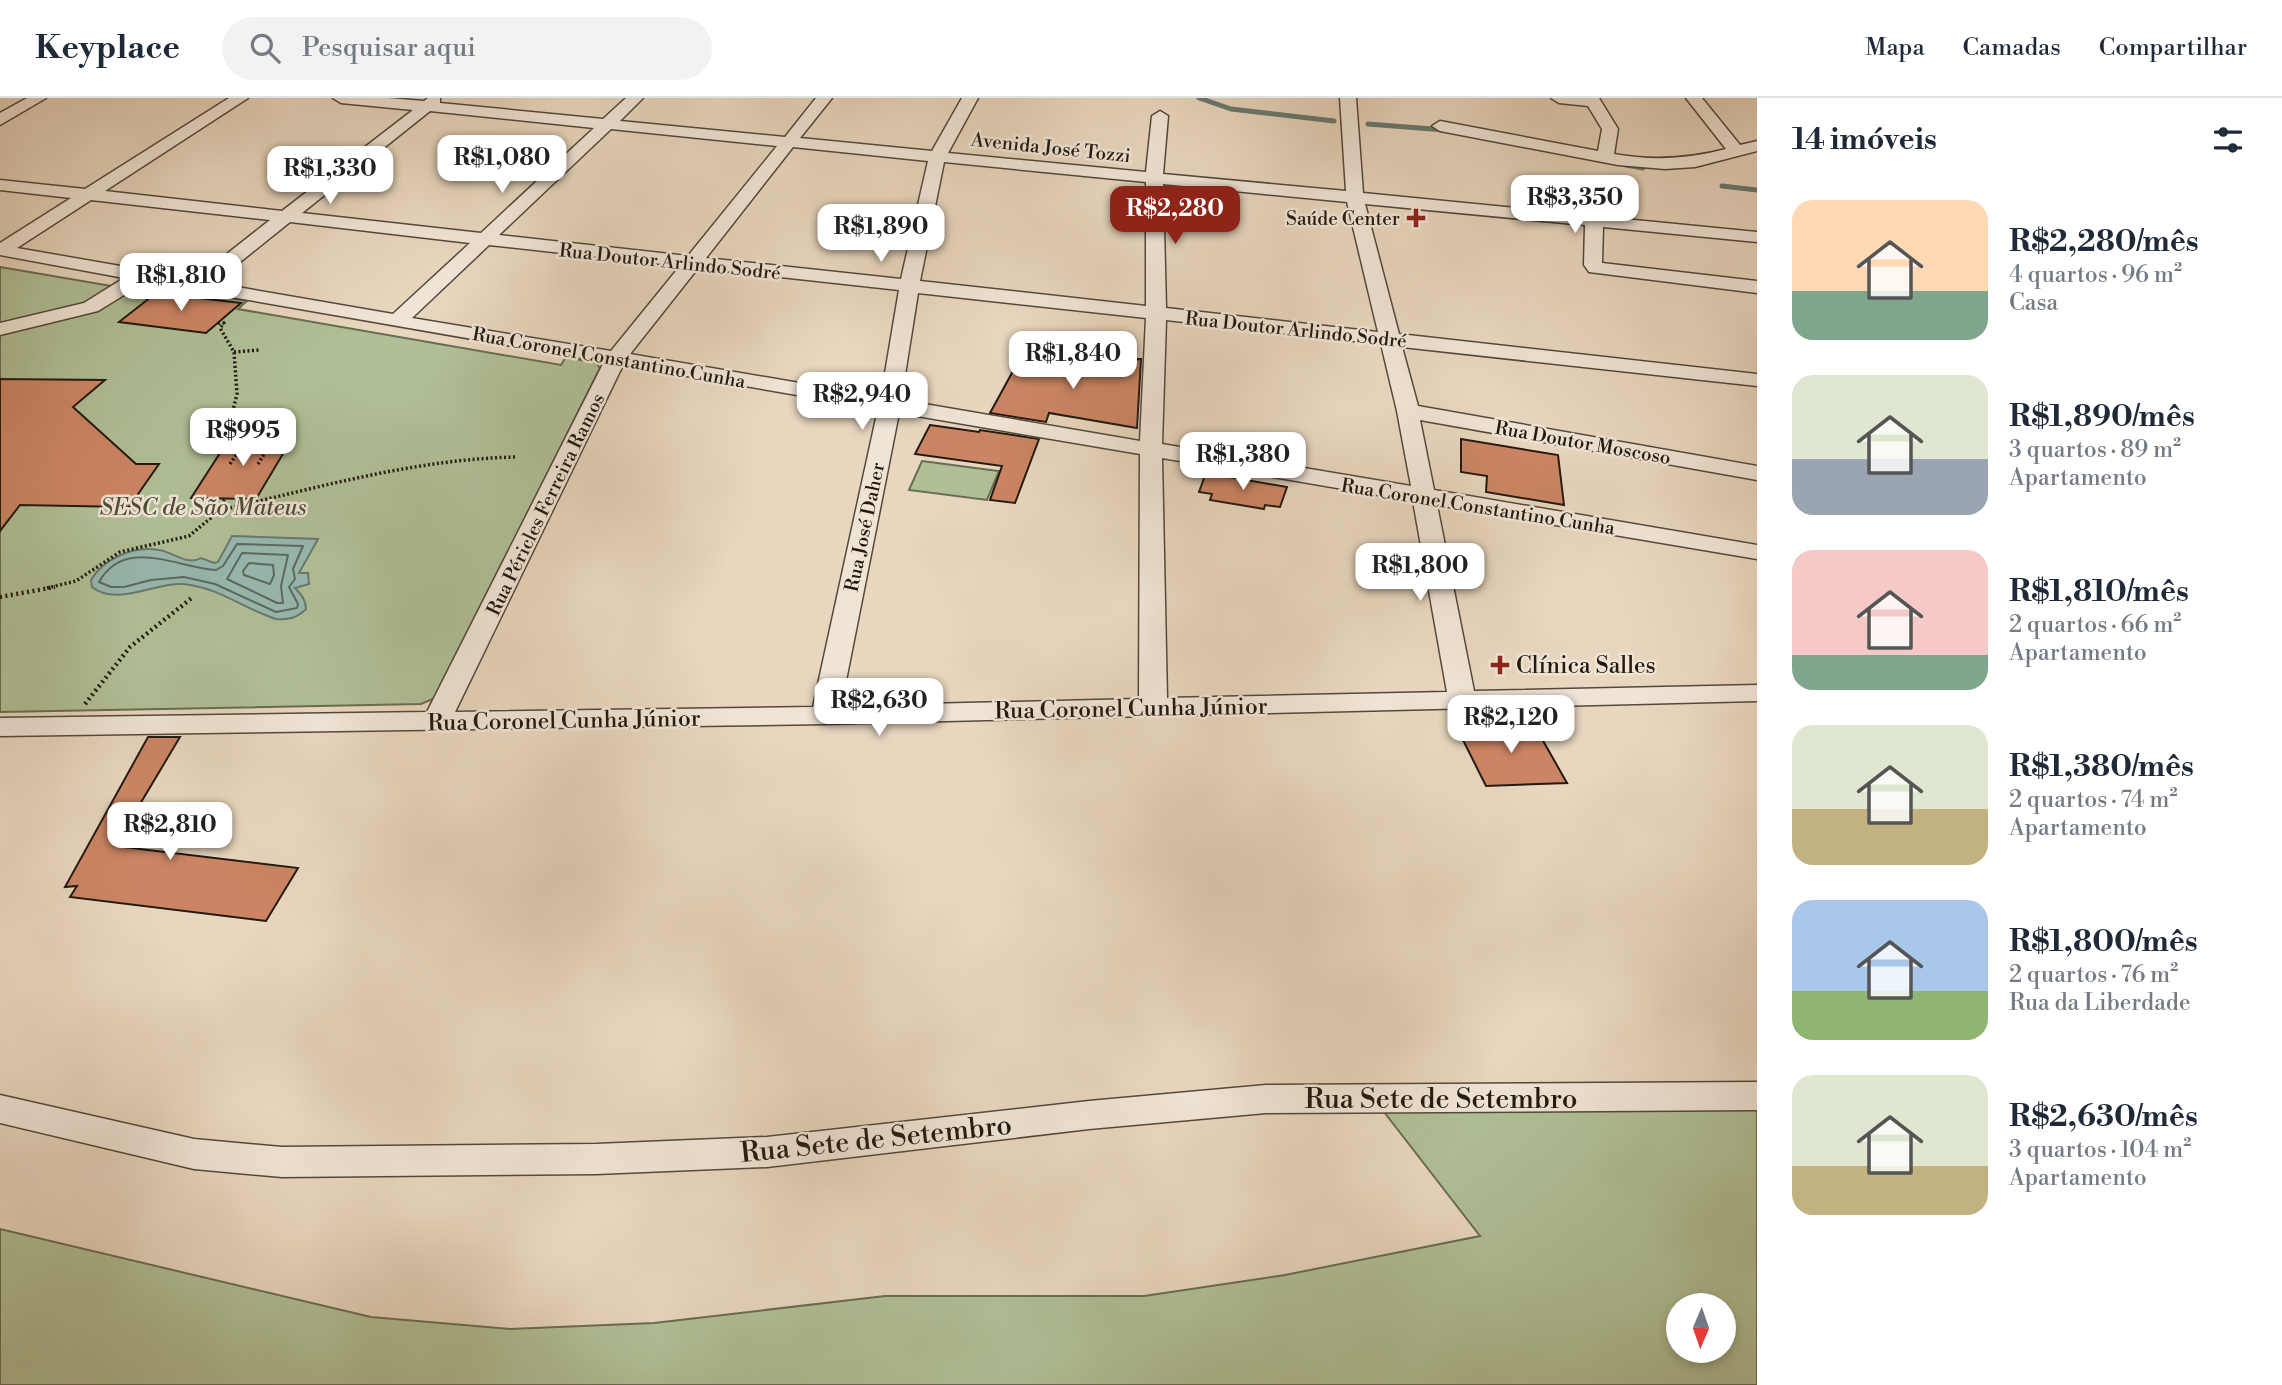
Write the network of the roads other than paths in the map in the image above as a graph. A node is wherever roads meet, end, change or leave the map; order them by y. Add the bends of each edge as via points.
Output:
1 (38, 98) edge
2 (240, 98) edge
3 (341, 98) edge
4 (635, 98) edge
5 (824, 98) edge
6 (970, 98) edge
7 (1348, 98) edge
8 (1559, 98) edge
9 (1694, 98) edge
10 (1592, 100) edge
11 (433, 102) edge
12 (1160, 116) dead end
13 (0, 120) edge
14 (606, 125) junction
15 (1440, 126) dead end
16 (786, 143) junction
17 (1757, 146) edge
18 (1737, 152) junction
19 (937, 157) junction
20 (1605, 157) junction
21 (1154, 179) junction
22 (0, 185) edge
23 (83, 196) junction
24 (1599, 197) dead end
25 (1354, 200) junction
26 (285, 218) junction
27 (1594, 223) junction
28 (1757, 237) edge
29 (483, 240) junction
30 (1, 250) edge
31 (691, 263) junction
32 (142, 275) junction
33 (199, 285) junction
34 (909, 287) junction
35 (1757, 287) edge
36 (1156, 314) junction
37 (397, 321) junction
38 (0, 330) edge
39 (1391, 339) junction
40 (616, 358) junction
41 (1757, 380) edge
42 (890, 405) junction
43 (1408, 411) junction
44 (1151, 449) junction
45 (1757, 473) edge
46 (1424, 496) junction
47 (1757, 552) edge
48 (1757, 693) edge
49 (1462, 701) junction
50 (1153, 707) junction
51 (825, 715) junction
52 (436, 722) junction
53 (0, 727) edge
54 (1757, 1096) edge
55 (0, 1109) edge

1 - 13 street
2 - 23 street
3 - 11 street, Avenida José Tozzi
4 - 14 street
5 - 16 street, Rua Péricles Ferreira Ramos
6 - 19 street, Rua José Daher
7 - 25 street
8 - 10 street
9 - 18 street
10 - 20 street via 1610,129
11 - 14 street, Avenida José Tozzi
11 - 26 street
12 - 21 street
14 - 16 street, Avenida José Tozzi
14 - 29 street
15 - 20 street
16 - 19 street, Avenida José Tozzi
16 - 31 street, Rua Péricles Ferreira Ramos
17 - 18 street
18 - 20 street via 1665,164
19 - 21 street, Avenida José Tozzi
19 - 34 street, Rua José Daher
21 - 25 street, Avenida José Tozzi
21 - 36 street
22 - 23 street, Rua Doutor Arlindo Sodré
23 - 26 street, Rua Doutor Arlindo Sodré
23 - 30 street
24 - 27 street
25 - 27 street, Avenida José Tozzi
25 - 39 street
26 - 29 street, Rua Doutor Arlindo Sodré
26 - 33 street
27 - 28 street, Avenida José Tozzi
27 - 35 street via 1594,267
29 - 31 street, Rua Doutor Arlindo Sodré
29 - 37 street
30 - 32 street, Rua Coronel Constantino Cunha
31 - 34 street, Rua Doutor Arlindo Sodré
31 - 40 street, Rua Péricles Ferreira Ramos
32 - 33 street, Rua Coronel Constantino Cunha
32 - 38 street via 90,307
33 - 37 street, Rua Coronel Constantino Cunha
34 - 36 street, Rua Doutor Arlindo Sodré
34 - 42 street, Rua José Daher
36 - 39 street, Rua Doutor Arlindo Sodré
36 - 44 street
37 - 40 street, Rua Coronel Constantino Cunha
39 - 41 street, Rua Doutor Arlindo Sodré
39 - 43 street
40 - 42 street, Rua Coronel Constantino Cunha
40 - 52 street, Rua Péricles Ferreira Ramos
42 - 44 street, Rua Coronel Constantino Cunha
42 - 51 street, Rua José Daher
43 - 45 street, Rua Doutor Moscoso
43 - 46 street
44 - 46 street, Rua Coronel Constantino Cunha
44 - 50 street
46 - 47 street, Rua Coronel Constantino Cunha
46 - 49 street
48 - 49 street, Rua Coronel Cunha Júnior
49 - 50 street, Rua Coronel Cunha Júnior
50 - 51 street, Rua Coronel Cunha Júnior
51 - 52 street, Rua Coronel Cunha Júnior
52 - 53 street, Rua Coronel Cunha Júnior
54 - 55 street, Rua Sete de Setembro via 1266,1099 767,1152 282,1162 194,1154

